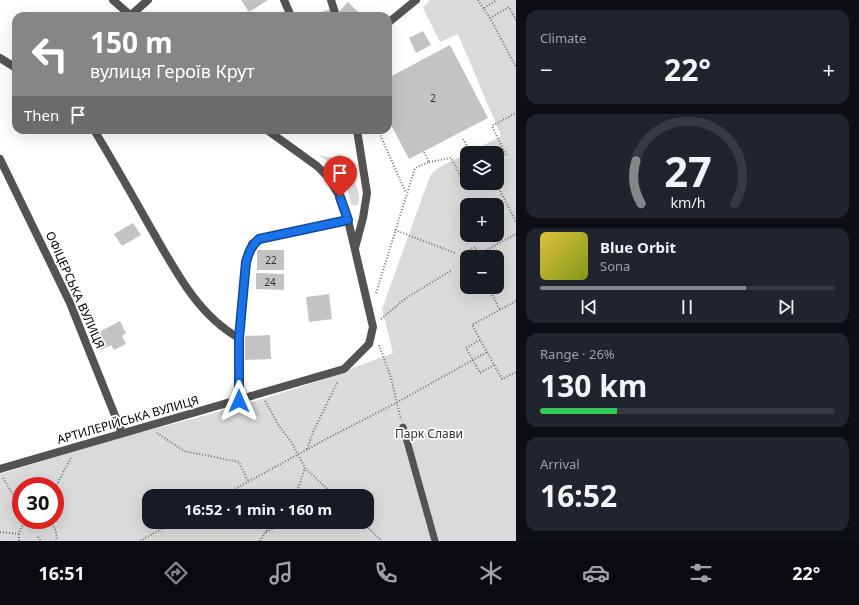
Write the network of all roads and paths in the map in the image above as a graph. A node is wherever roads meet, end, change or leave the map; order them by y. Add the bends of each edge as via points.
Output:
1 (113, 0) edge
2 (148, 0) edge
3 (284, 0) edge
4 (331, 0) edge
5 (416, 0) edge
6 (478, 0) edge
7 (497, 0) edge
8 (484, 8) junction
9 (126, 12) edge
10 (135, 12) edge
11 (289, 12) edge
12 (335, 12) edge
13 (490, 18) junction
14 (516, 20) edge
15 (392, 21) edge
16 (0, 58) edge
17 (12, 66) edge
18 (516, 67) edge
19 (516, 113) edge
20 (96, 134) edge
21 (273, 134) edge
22 (358, 134) edge
23 (380, 134) edge
24 (464, 138) dead end
25 (468, 146) edge
26 (424, 152) dead end
27 (506, 155) dead end
28 (0, 159) edge
29 (429, 162) junction
30 (460, 175) edge
31 (500, 190) edge
32 (406, 194) junction
33 (348, 220) junction
34 (516, 222) edge
35 (395, 230) junction
36 (516, 234) edge
37 (486, 250) edge
38 (355, 251) junction
39 (454, 253) dead end
40 (452, 270) dead end
41 (492, 294) edge
42 (516, 301) edge
43 (500, 310) junction
44 (370, 311) junction
45 (373, 327) junction
46 (239, 338) junction
47 (480, 340) junction
48 (487, 352) junction
49 (473, 360) junction
50 (494, 365) junction
51 (344, 369) junction
52 (516, 372) edge
53 (262, 394) junction
54 (239, 401) junction
55 (396, 403) junction
56 (148, 427) junction
57 (403, 427) joint
58 (122, 433) junction
59 (77, 447) junction
60 (307, 450) junction
61 (298, 454) junction
62 (305, 468) junction
63 (0, 471) edge
64 (61, 477) edge
65 (248, 481) junction
66 (234, 489) edge
67 (298, 489) edge
68 (328, 489) edge
69 (12, 492) edge
70 (21, 529) edge
71 (55, 529) edge
72 (161, 529) edge
73 (268, 529) edge
74 (272, 529) edge
75 (369, 529) edge
76 (0, 532) edge
77 (266, 532) junction
78 (19, 534) junction
79 (38, 537) dead end
80 (19, 541) edge
81 (41, 541) edge
82 (56, 541) edge
83 (140, 541) edge
84 (260, 541) edge
85 (382, 541) edge
86 (434, 541) edge

1 - 9 street
2 - 10 street
3 - 11 street
4 - 12 street
5 - 15 street
6 - 8 path
7 - 8 path
8 - 13 path
13 - 14 path via 509,7
13 - 18 path
16 - 17 street
19 - 27 path via 492,126
20 - 46 street via 193,297 216,321
21 - 33 street via 327,176 340,197
22 - 38 street via 367,193
23 - 32 path
24 - 25 path
26 - 29 path
28 - 58 street, ОФІЦЕРСЬКА ВУЛИЦЯ via 70,303
29 - 30 path via 451,158
29 - 32 path via 415,168
31 - 34 path
32 - 35 path
33 - 38 street
33 - 46 street via 259,239 252,244 246,262
35 - 39 path
35 - 44 path
36 - 37 path
38 - 44 street
40 - 45 path via 406,298
41 - 43 path
42 - 43 path
43 - 47 path via 472,325
44 - 45 street
45 - 51 street, АРТИЛЕРІЙСЬКА ВУЛИЦЯ via 369,344
45 - 55 path via 391,378
46 - 54 street
47 - 48 path
47 - 49 path via 466,348
48 - 49 path
48 - 50 path
49 - 50 path via 480,373
49 - 55 path
50 - 52 path via 502,380
51 - 53 street, АРТИЛЕРІЙСЬКА ВУЛИЦЯ
51 - 60 path
53 - 54 street, АРТИЛЕРІЙСЬКА ВУЛИЦЯ
53 - 61 path
54 - 56 street, АРТИЛЕРІЙСЬКА ВУЛИЦЯ
55 - 57 path
55 - 60 path
56 - 58 street, АРТИЛЕРІЙСЬКА ВУЛИЦЯ
56 - 65 path via 184,451 239,462
57 - 86 lane
58 - 59 street, АРТИЛЕРІЙСЬКА ВУЛИЦЯ
59 - 63 street, АРТИЛЕРІЙСЬКА ВУЛИЦЯ
59 - 64 path
60 - 61 path
61 - 62 path
61 - 65 path
62 - 67 path
62 - 68 path
63 - 69 path
65 - 66 path
70 - 78 path
71 - 82 path
72 - 83 path
73 - 77 path
74 - 77 path
75 - 85 path
76 - 78 path
77 - 84 path
78 - 80 path
79 - 81 path

